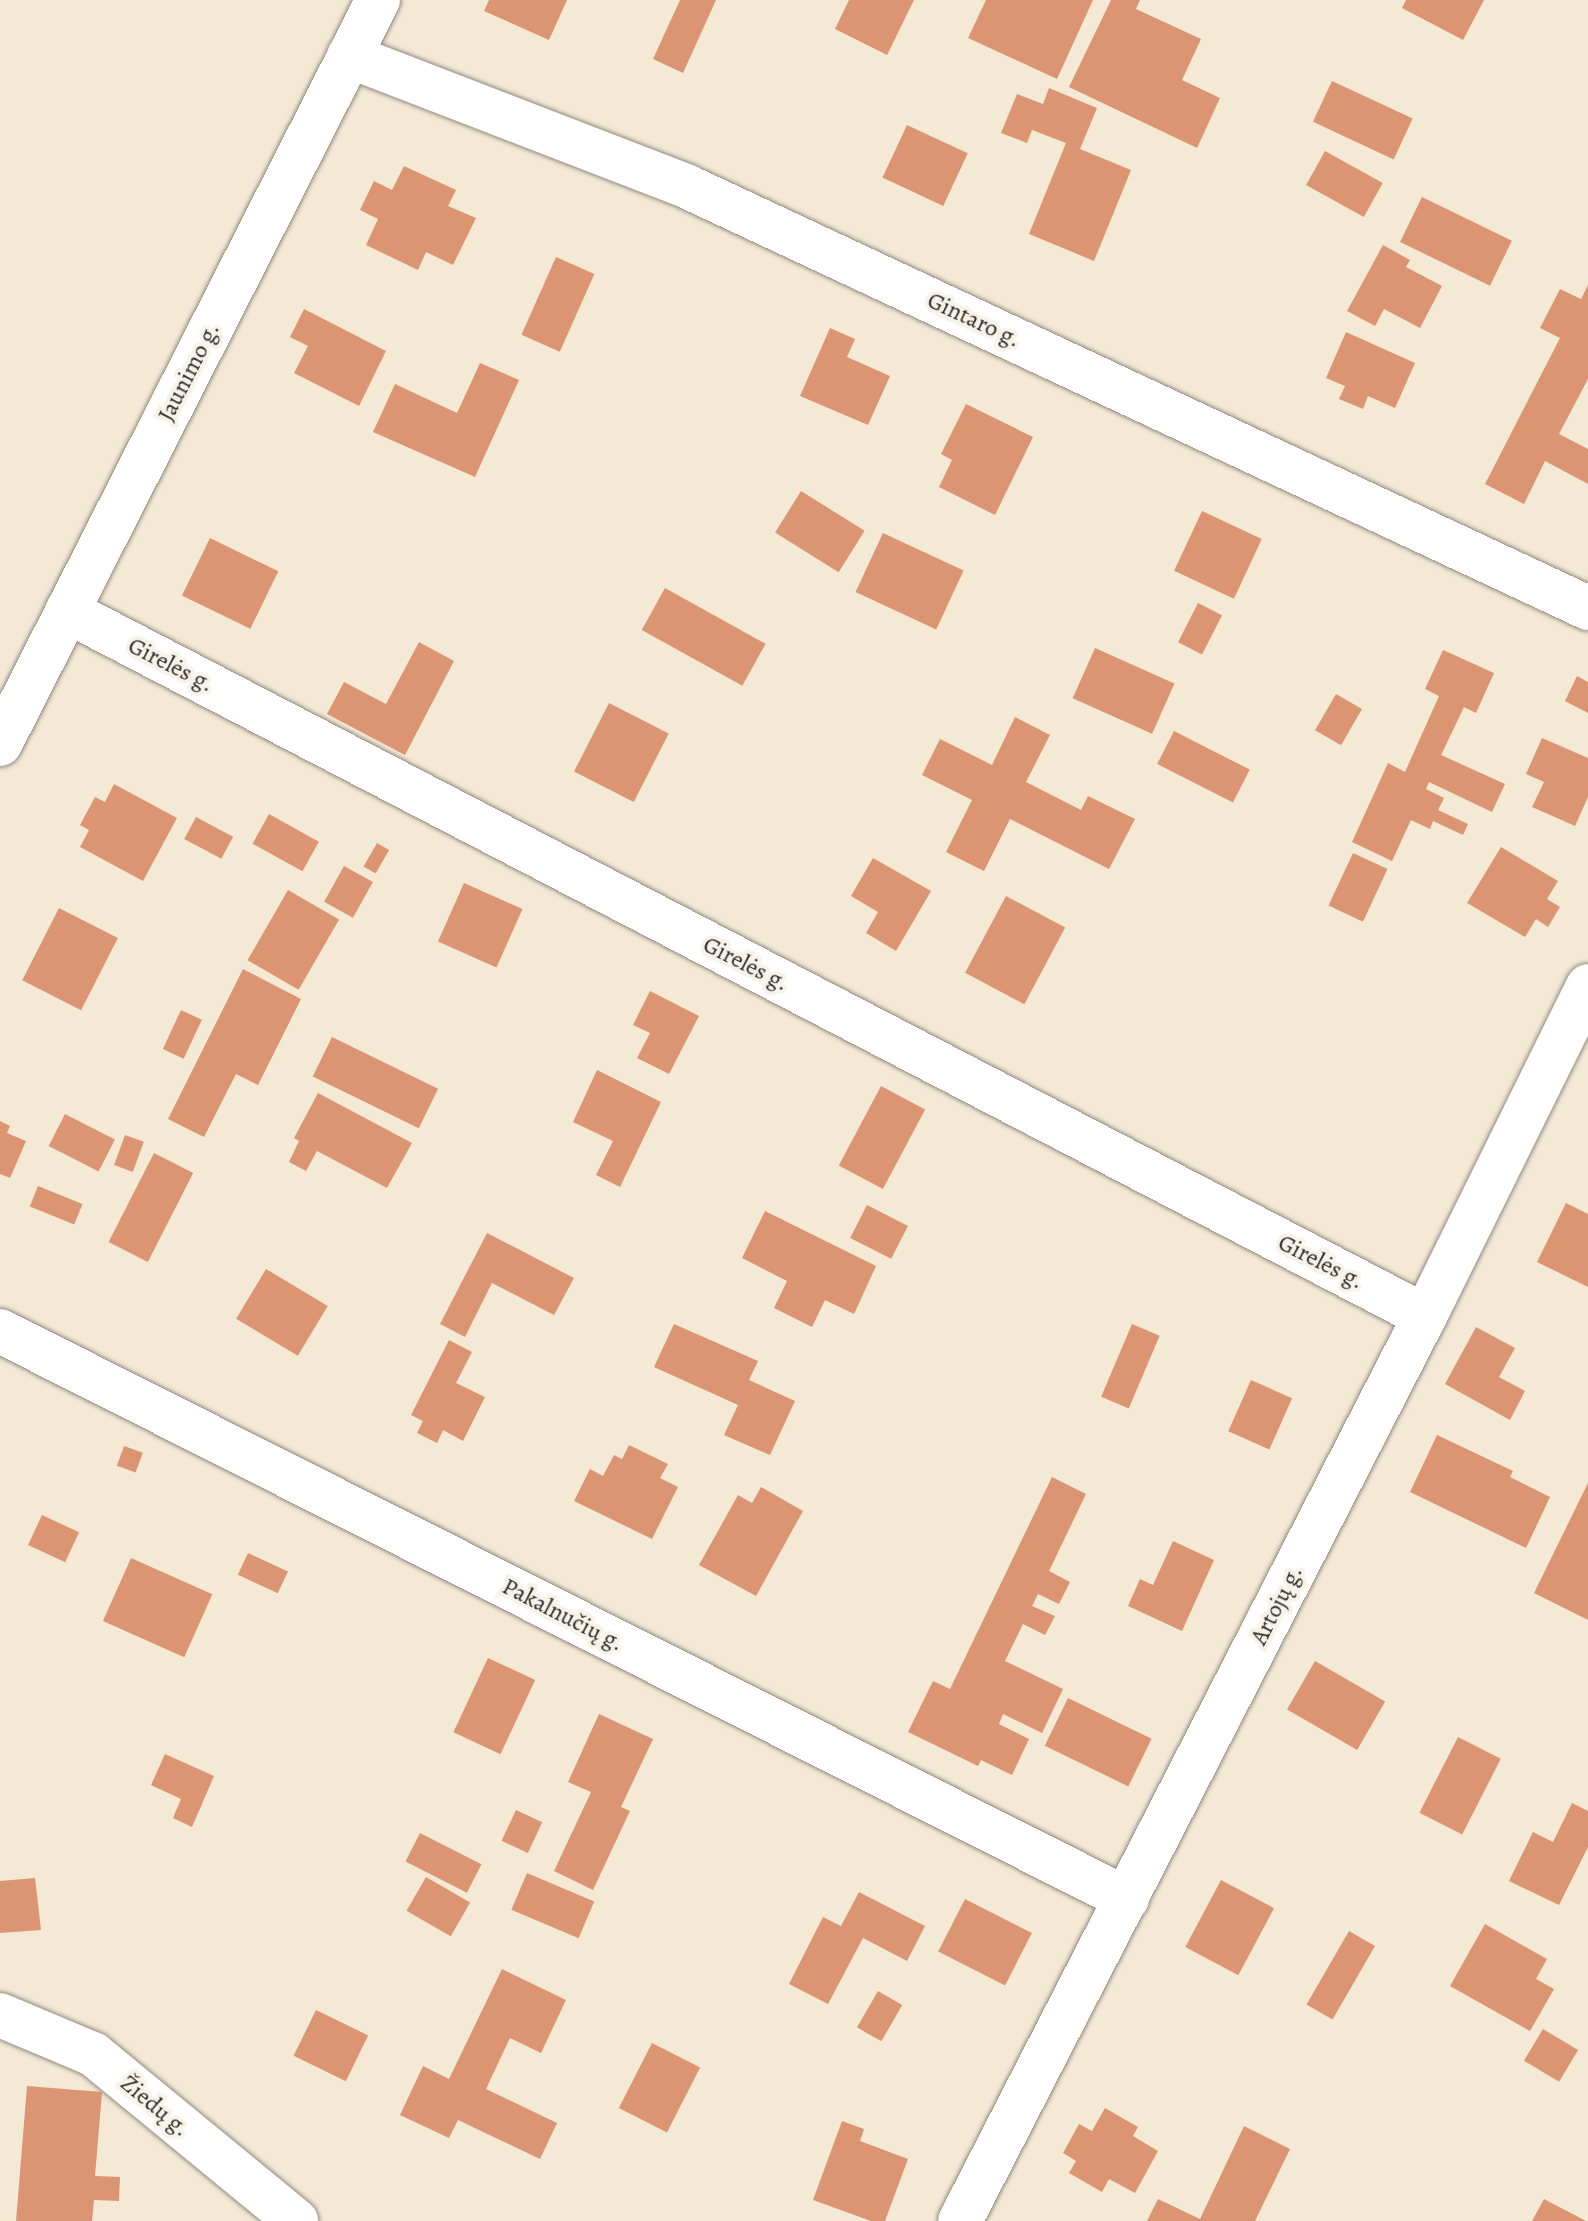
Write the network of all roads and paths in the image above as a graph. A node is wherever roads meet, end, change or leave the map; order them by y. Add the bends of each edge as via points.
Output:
1 (378, 0) edge
2 (349, 56) junction
3 (1588, 608) edge
4 (67, 611) junction
5 (0, 744) edge
6 (1588, 986) edge
7 (1425, 1316) junction
8 (0, 1331) edge
9 (1127, 1899) junction
10 (0, 2015) edge
11 (296, 2221) edge
12 (960, 2221) edge

1 - 2 street, Jaunimo g.
2 - 3 street, Gintaro g. via 688,187
2 - 4 street, Jaunimo g.
4 - 5 street, Jaunimo g.
4 - 7 street, Girelės g.
6 - 7 street, Artojų g.
7 - 9 street, Artojų g.
8 - 9 street, Pakalnučių g.
9 - 12 street, Artojų g.
10 - 11 street, Žiedų g. via 93,2054

